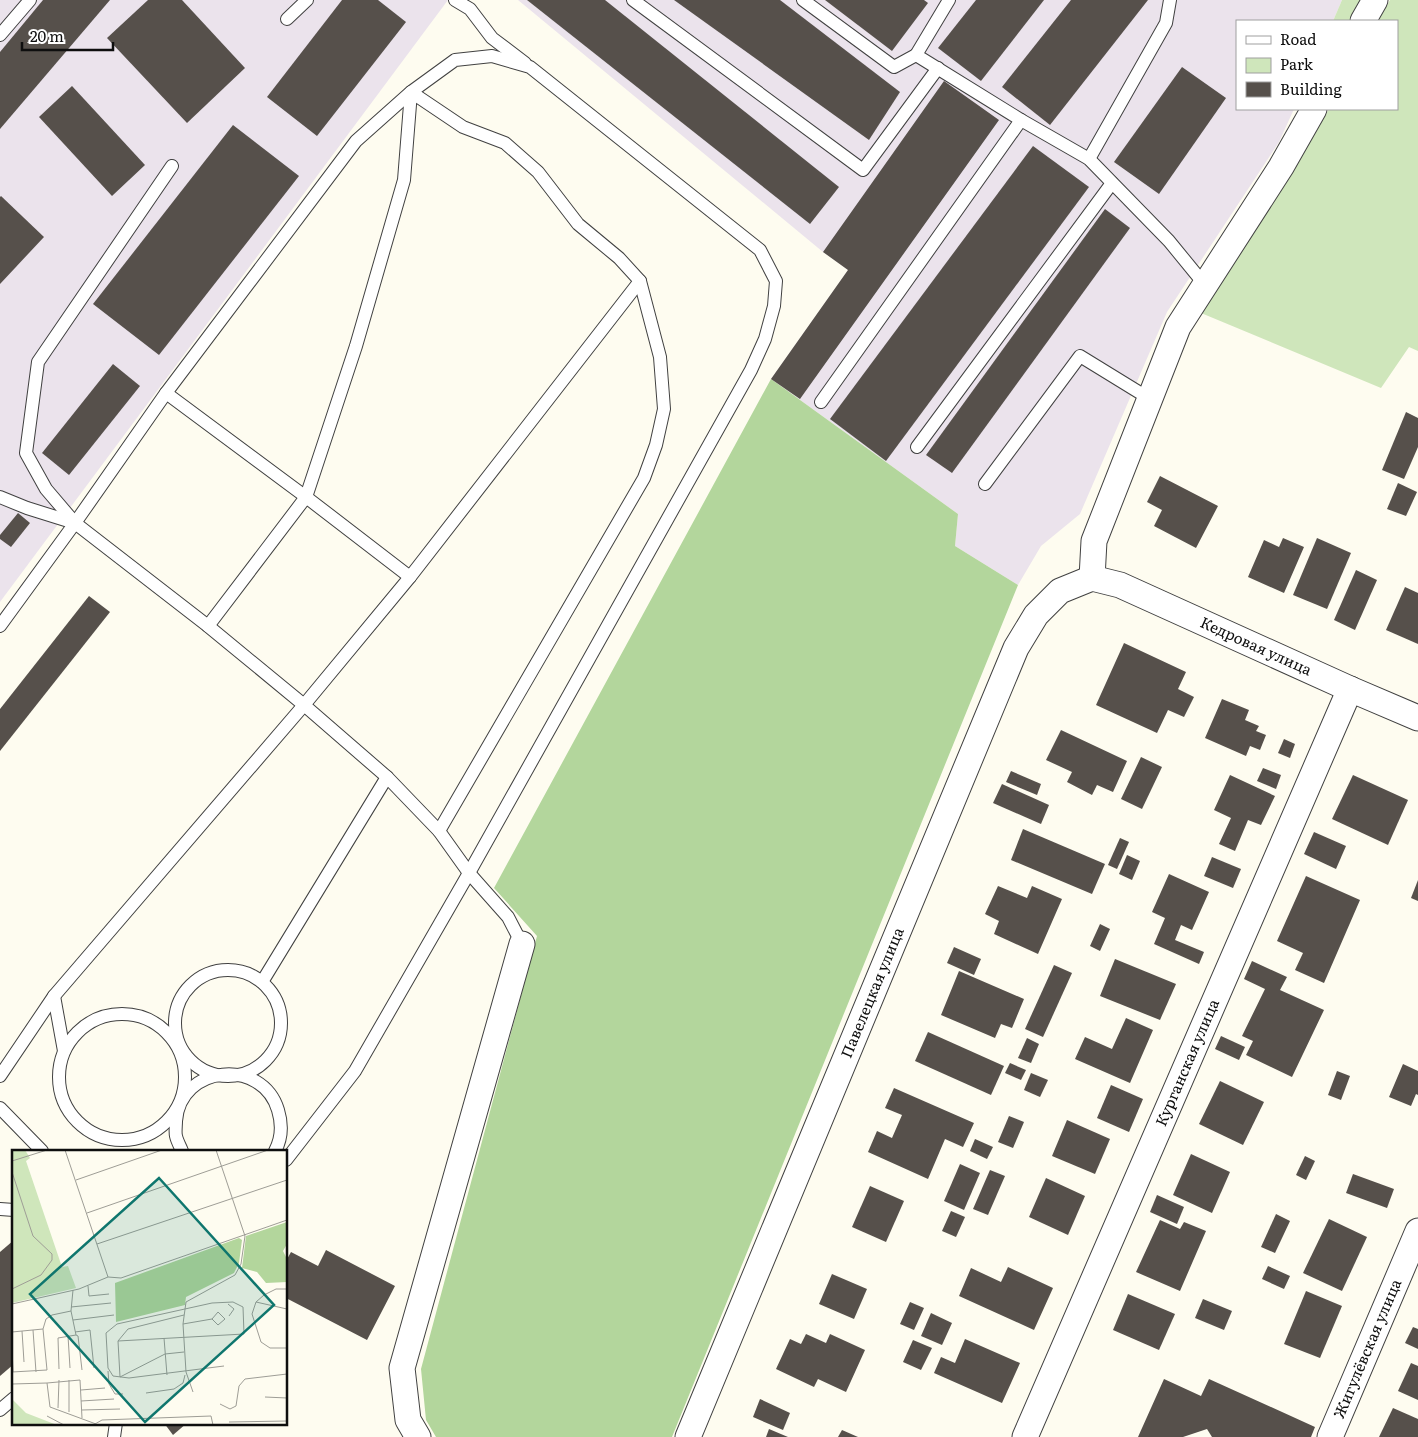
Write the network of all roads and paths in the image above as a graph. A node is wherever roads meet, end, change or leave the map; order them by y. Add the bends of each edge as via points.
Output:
1 (30, 0) edge
2 (307, 0) edge
3 (455, 0) edge
4 (633, 0) edge
5 (803, 0) edge
6 (949, 0) edge
7 (1170, 0) edge
8 (1374, 0) edge
9 (287, 19) dead end
10 (1364, 20) edge
11 (0, 35) edge
12 (916, 55) junction
13 (530, 68) junction
14 (938, 68) junction
15 (411, 92) junction
16 (1313, 110) edge
17 (1021, 120) junction
18 (1088, 159) junction
19 (172, 166) dead end
20 (1112, 183) junction
21 (640, 281) junction
22 (1205, 285) junction
23 (166, 393) junction
24 (1150, 399) junction
25 (821, 402) dead end
26 (917, 447) dead end
27 (986, 484) dead end
28 (0, 497) edge
29 (306, 497) junction
30 (75, 523) junction
31 (410, 577) junction
32 (1092, 578) junction
33 (0, 626) edge
34 (208, 626) junction
35 (1350, 689) junction
36 (304, 705) junction
37 (1418, 718) edge
38 (388, 777) junction
39 (439, 830) junction
40 (469, 873) junction
41 (522, 944) joint
42 (262, 982) junction
43 (54, 996) junction
44 (180, 1047) junction
45 (64, 1051) junction
46 (239, 1074) junction
47 (0, 1076) edge
48 (0, 1108) edge
49 (177, 1111) junction
50 (136, 1140) junction
51 (299, 1144) junction
52 (41, 1150) edge
53 (129, 1150) edge
54 (182, 1150) edge
55 (275, 1150) edge
56 (288, 1150) edge
57 (288, 1158) edge
58 (1418, 1231) edge
59 (12, 1400) edge
60 (0, 1410) edge
61 (116, 1424) edge
62 (114, 1437) edge
63 (418, 1437) edge
64 (688, 1437) edge
65 (1026, 1437) edge
66 (1330, 1437) edge

1 - 11 lane
2 - 9 lane
3 - 13 lane via 470,9 492,38
4 - 14 lane via 863,170
5 - 12 lane via 894,67
6 - 12 lane
7 - 18 lane via 1166,23
8 - 10 street
12 - 14 lane
13 - 15 lane via 492,56 455,60
13 - 40 lane via 760,250 776,281 774,306 765,339 751,370
14 - 17 lane
15 - 21 lane via 464,127 505,143 538,172 578,224 619,258
15 - 23 lane via 356,141
15 - 29 lane via 404,180 356,346
16 - 22 street via 1281,168
17 - 18 lane
17 - 25 lane
18 - 20 lane
19 - 30 lane via 38,362 26,453 46,489
20 - 22 lane via 1170,241
20 - 26 lane
21 - 31 lane
21 - 39 lane via 660,357 664,409 644,478
22 - 24 street via 1178,327
23 - 29 lane
23 - 30 lane
24 - 27 lane via 1080,356
24 - 32 street via 1094,541
28 - 30 lane
29 - 31 lane
29 - 34 lane
30 - 33 lane
30 - 34 lane
31 - 36 lane
32 - 35 street, Кедровая улица via 1120,584
32 - 64 street, Павелецкая улица via 1060,591 1036,615 1016,648
34 - 36 lane
35 - 37 street, Кедровая улица
35 - 65 street, Курганская улица
36 - 38 lane
36 - 43 lane
38 - 39 lane
38 - 42 lane
39 - 40 lane
40 - 41 lane via 508,917
40 - 51 lane via 355,1071
41 - 63 street via 402,1368 408,1420
42 - 44 lane via 244,972 223,969 203,975 187,988 177,1007 175,1027
42 - 46 lane via 273,994 280,1010 281,1027 277,1043 268,1058
43 - 45 lane
43 - 47 lane
44 - 45 lane via 150,1020 130,1014 110,1014 75,1034
44 - 46 lane via 205,1071 222,1076
44 - 49 lane via 185,1091
45 - 50 lane via 58,1079 64,1106 82,1128 108,1140
46 - 49 lane via 208,1077 184,1097
46 - 55 lane via 254,1080 276,1103 281,1134
48 - 52 lane
49 - 50 lane via 159,1129
49 - 54 lane via 176,1135
50 - 53 lane
51 - 56 lane
51 - 57 lane
58 - 66 street, Жигулёвская улица
59 - 60 lane
61 - 62 lane

